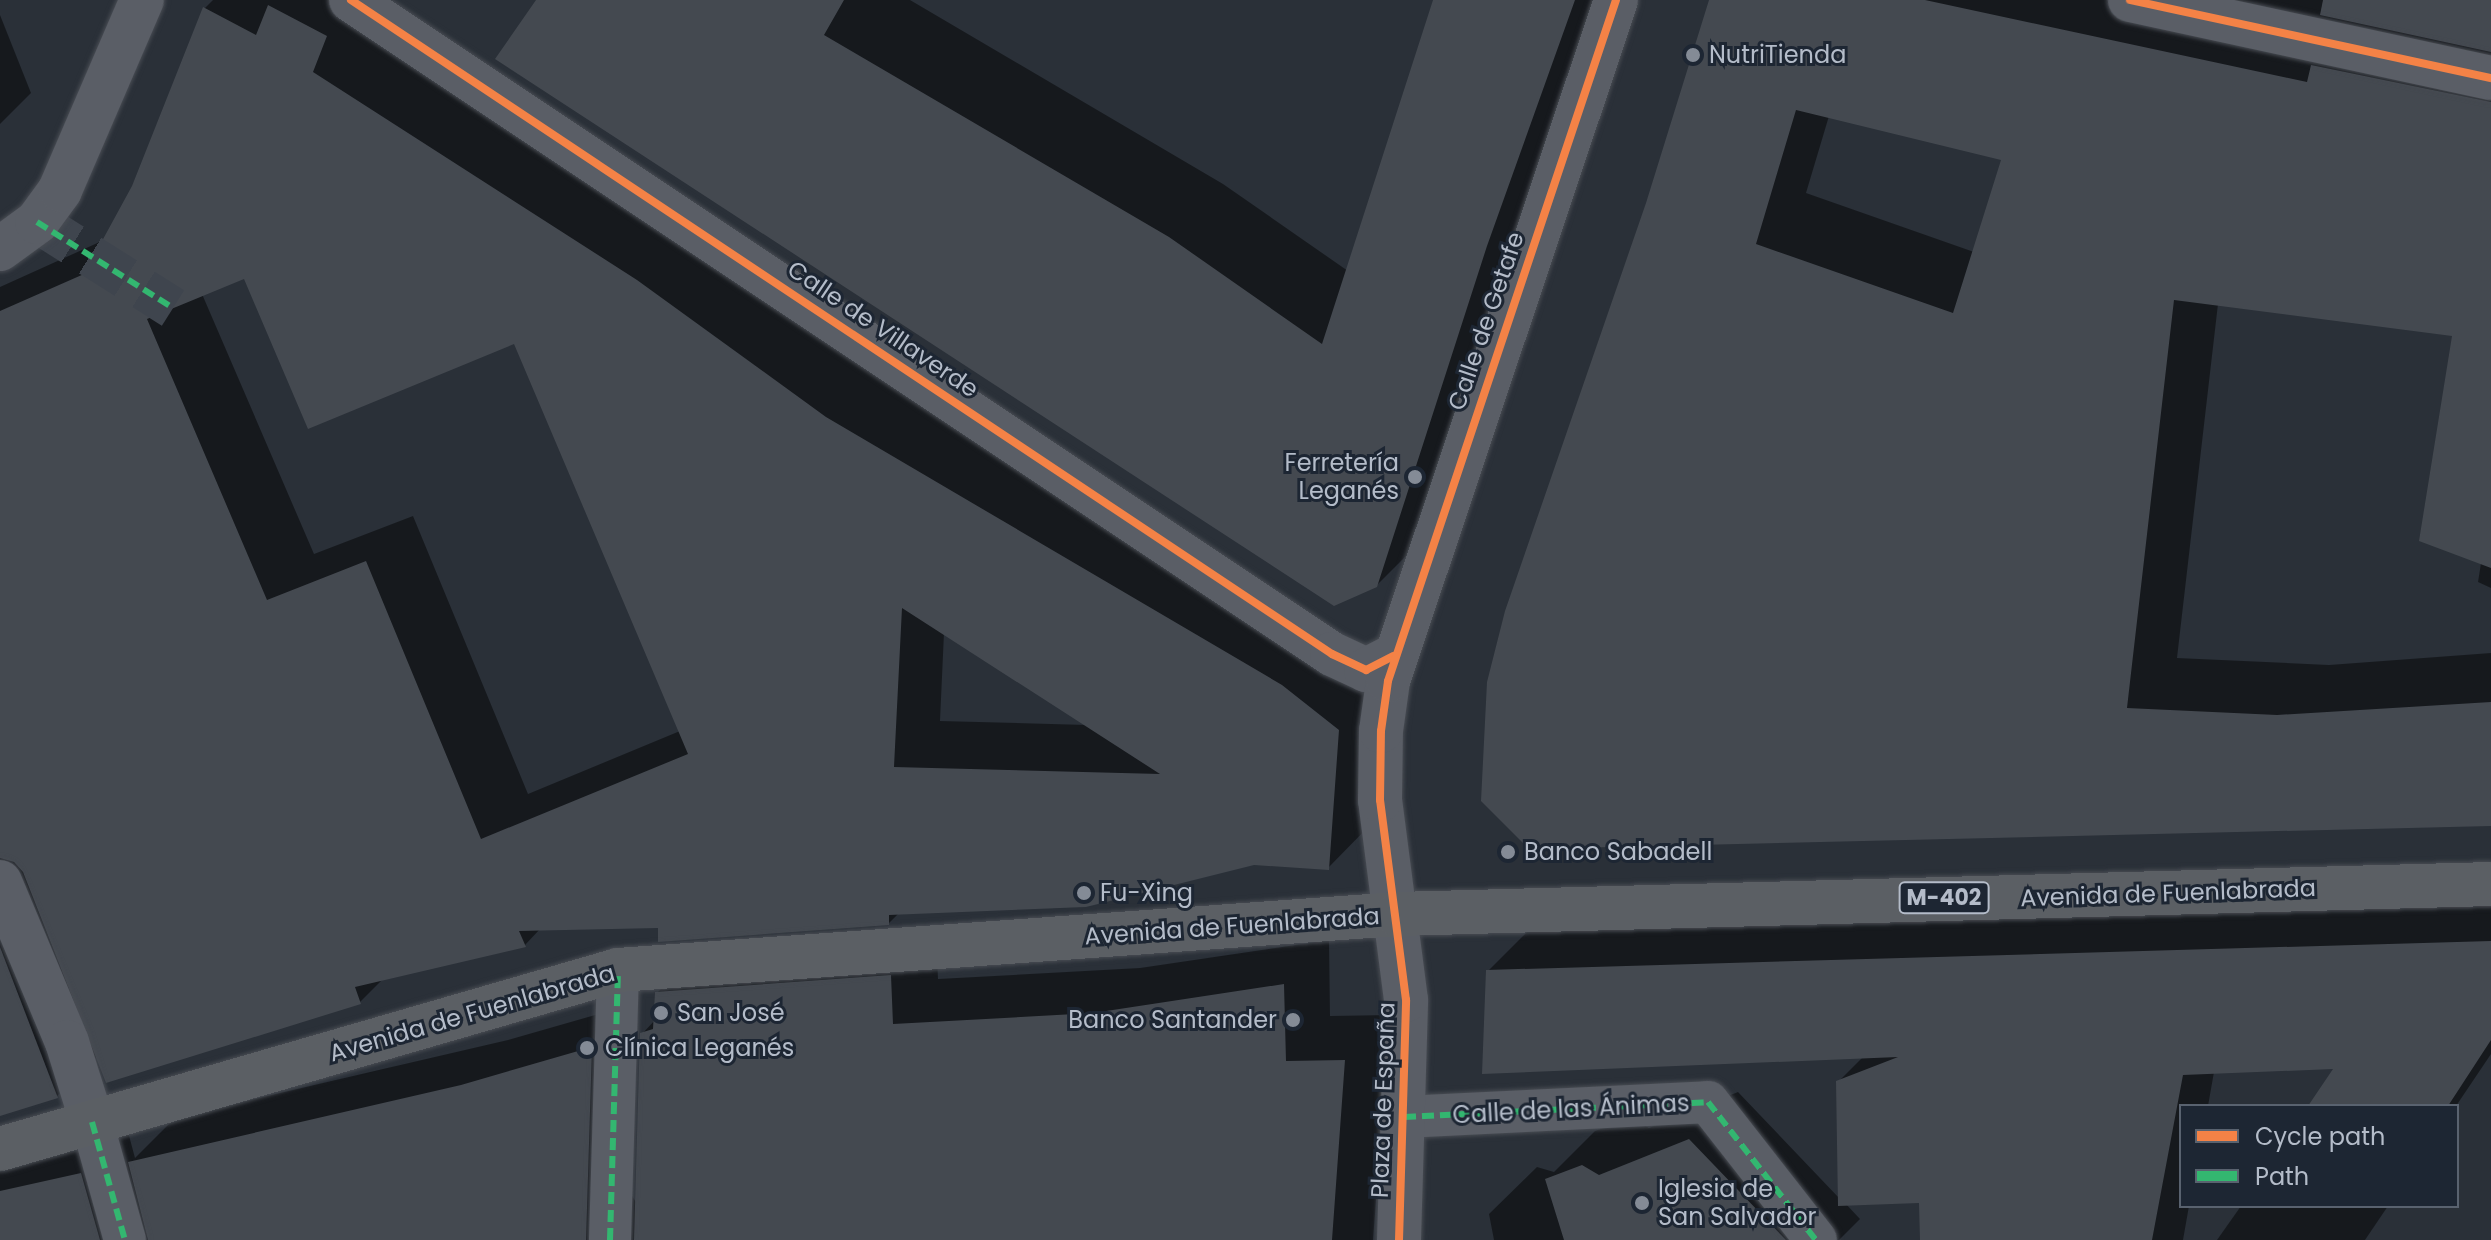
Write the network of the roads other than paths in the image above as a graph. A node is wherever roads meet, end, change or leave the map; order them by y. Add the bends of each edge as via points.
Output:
1 (142, 0) edge
2 (351, 0) edge
3 (1616, 0) edge
4 (2130, 0) edge
5 (402, 13) edge
6 (2491, 78) edge
7 (0, 249) edge
8 (1394, 656) junction
9 (0, 882) edge
10 (2491, 884) edge
11 (1397, 914) junction
12 (618, 970) junction
13 (1404, 1117) junction
14 (92, 1122) junction
15 (0, 1149) edge
16 (125, 1240) edge
17 (610, 1240) edge
18 (1399, 1240) edge
19 (1816, 1240) edge

1 - 7 street via 60,190 37,222
2 - 5 street, Calle de Villaverde
3 - 8 street, Calle de Getafe
4 - 6 street
5 - 8 street, Calle de Villaverde via 1332,654 1366,670
8 - 11 street, Calle de Getafe via 1380,757 1384,846
9 - 14 street via 67,1042
10 - 11 highway, Avenida de Fuenlabrada / M-402
11 - 12 highway, Avenida de Fuenlabrada
11 - 13 street, Plaza de España via 1406,971
12 - 14 highway, Avenida de Fuenlabrada
12 - 17 street
13 - 18 street, Plaza de España
13 - 19 street, Calle de las Ánimas via 1708,1102
14 - 15 highway, Avenida de Fuenlabrada
14 - 16 street

